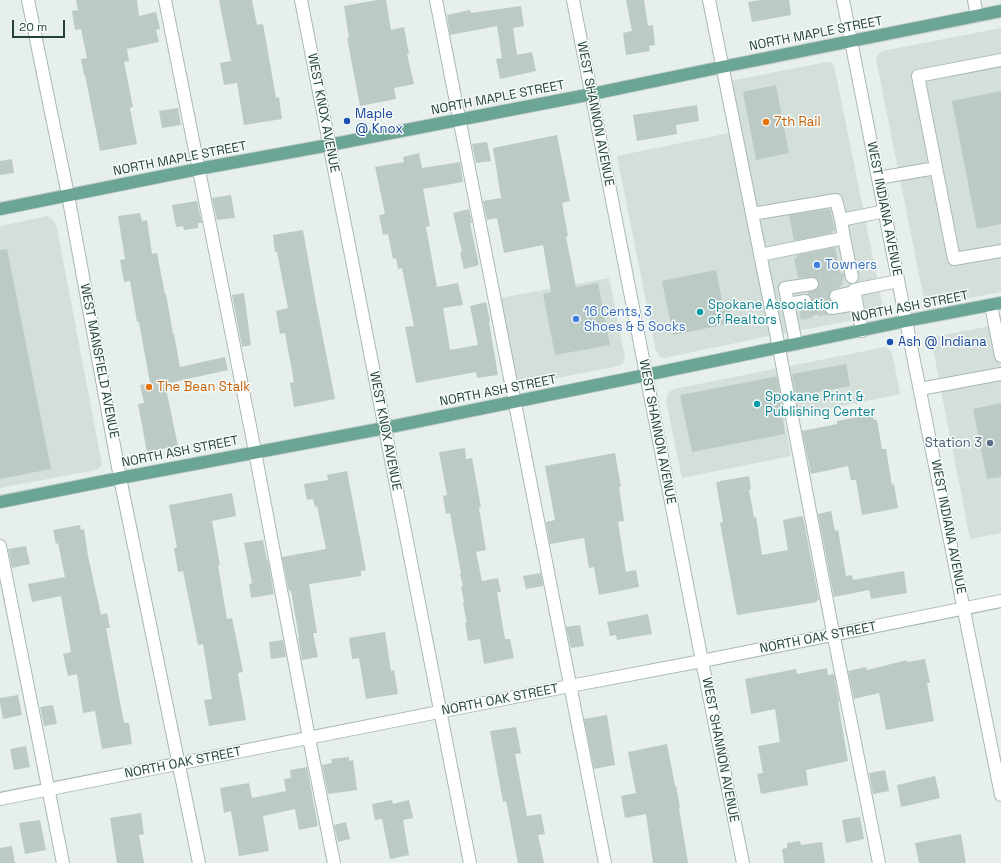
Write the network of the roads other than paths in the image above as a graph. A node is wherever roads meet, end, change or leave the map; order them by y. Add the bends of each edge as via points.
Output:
1 (28, 0) edge
2 (165, 0) edge
3 (301, 0) edge
4 (436, 0) edge
5 (573, 0) edge
6 (709, 0) edge
7 (843, 0) edge
8 (974, 0) edge
9 (1001, 11) edge
10 (977, 16) junction
11 (852, 42) junction
12 (1001, 60) edge
13 (722, 67) junction
14 (592, 94) junction
15 (460, 119) junction
16 (330, 144) junction
17 (936, 168) junction
18 (198, 169) junction
19 (878, 178) junction
20 (68, 195) junction
21 (0, 209) edge
22 (884, 211) junction
23 (752, 214) junction
24 (841, 220) junction
25 (844, 238) junction
26 (1001, 251) edge
27 (760, 255) junction
28 (898, 281) junction
29 (812, 284) tunnel mouth
30 (855, 295) junction
31 (836, 296) tunnel mouth
32 (805, 301) tunnel mouth
33 (996, 304) edge
34 (831, 308) tunnel mouth
35 (793, 312) junction
36 (906, 321) junction
37 (862, 331) junction
38 (796, 344) junction
39 (779, 348) junction
40 (1001, 356) edge
41 (1001, 374) edge
42 (646, 375) junction
43 (920, 389) junction
44 (514, 402) junction
45 (385, 428) junction
46 (256, 452) junction
47 (120, 478) junction
48 (0, 502) edge
49 (0, 546) edge
50 (1001, 601) edge
51 (964, 608) junction
52 (834, 634) junction
53 (702, 661) junction
54 (570, 686) junction
55 (440, 712) junction
56 (309, 738) junction
57 (179, 763) junction
58 (48, 790) junction
59 (1001, 796) edge
60 (0, 799) edge
61 (62, 863) edge
62 (199, 863) edge
63 (334, 863) edge
64 (470, 863) edge
65 (605, 863) edge
66 (743, 863) edge
67 (879, 863) edge

1 - 20 street, WEST MANSFIELD AVENUE
2 - 18 street
3 - 16 street, WEST KNOX AVENUE
4 - 15 street
5 - 14 street, WEST SHANNON AVENUE
6 - 13 street
7 - 11 street, WEST INDIANA AVENUE
8 - 10 street
9 - 10 main road, NORTH MAPLE STREET
10 - 11 main road, NORTH MAPLE STREET
11 - 13 main road, NORTH MAPLE STREET
11 - 19 street, WEST INDIANA AVENUE
12 - 17 street via 918,76
13 - 14 main road, NORTH MAPLE STREET
13 - 23 street
14 - 15 main road, NORTH MAPLE STREET
14 - 42 street, WEST SHANNON AVENUE
15 - 16 main road, NORTH MAPLE STREET
15 - 44 street
16 - 18 main road, NORTH MAPLE STREET
16 - 45 street, WEST KNOX AVENUE
17 - 19 street
17 - 26 street via 954,259
18 - 20 main road, NORTH MAPLE STREET
18 - 46 street
19 - 22 street, WEST INDIANA AVENUE
20 - 21 main road, NORTH MAPLE STREET
20 - 47 street, WEST MANSFIELD AVENUE
22 - 24 street
22 - 28 street, WEST INDIANA AVENUE
23 - 24 street via 836,200
23 - 27 street
24 - 25 street
25 - 27 street
25 - 30 street via 848,278
27 - 39 street
28 - 30 street
28 - 36 street, WEST INDIANA AVENUE
29 - 35 street via 785,288
30 - 31 street
30 - 34 street
30 - 37 street
32 - 35 street
33 - 36 main road, NORTH ASH STREET
33 - 40 street
35 - 38 street
36 - 37 main road, NORTH ASH STREET
36 - 43 street, WEST INDIANA AVENUE
37 - 38 main road, NORTH ASH STREET
38 - 39 main road, NORTH ASH STREET
39 - 42 main road, NORTH ASH STREET
39 - 52 street
41 - 43 street
42 - 44 main road, NORTH ASH STREET
42 - 53 street, WEST SHANNON AVENUE
43 - 51 street, WEST INDIANA AVENUE
44 - 45 main road, NORTH ASH STREET
44 - 54 street
45 - 46 main road, NORTH ASH STREET
45 - 55 street, WEST KNOX AVENUE
46 - 47 main road, NORTH ASH STREET
46 - 56 street
47 - 48 main road, NORTH ASH STREET
47 - 57 street, WEST MANSFIELD AVENUE
49 - 58 street
50 - 51 street, NORTH OAK STREET
51 - 52 street, NORTH OAK STREET
51 - 59 street, WEST INDIANA AVENUE
52 - 53 street, NORTH OAK STREET
52 - 67 street
53 - 54 street, NORTH OAK STREET
53 - 66 street, WEST SHANNON AVENUE
54 - 55 street, NORTH OAK STREET
54 - 65 street
55 - 56 street, NORTH OAK STREET
55 - 64 street, WEST KNOX AVENUE
56 - 57 street, NORTH OAK STREET
56 - 63 street
57 - 58 street, NORTH OAK STREET
57 - 62 street, WEST MANSFIELD AVENUE
58 - 60 street, NORTH OAK STREET
58 - 61 street

